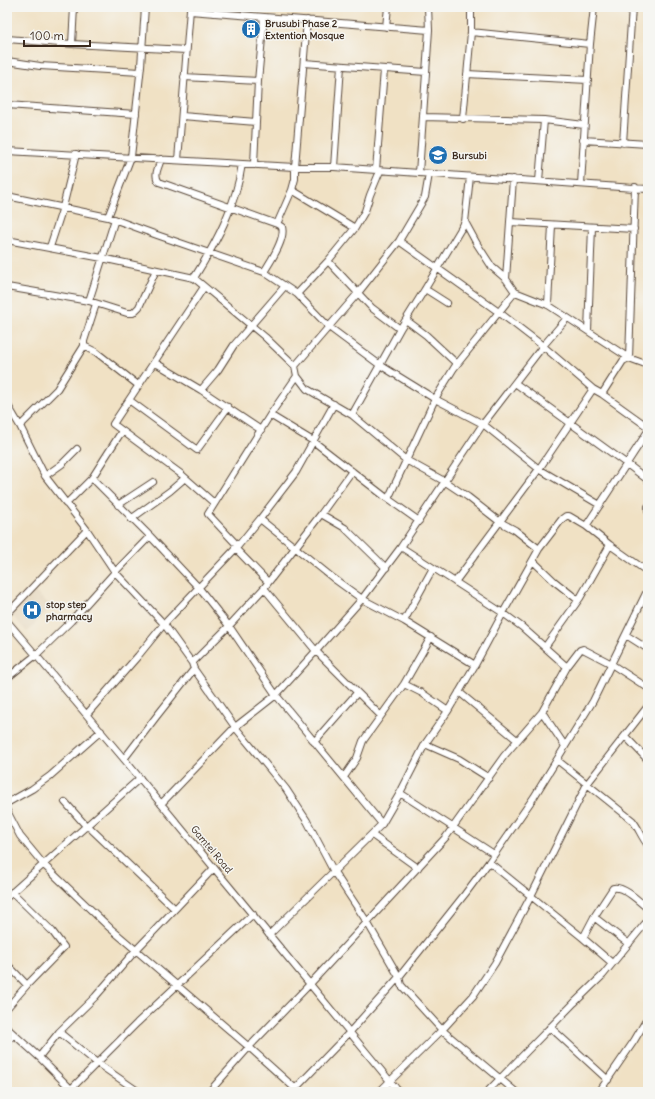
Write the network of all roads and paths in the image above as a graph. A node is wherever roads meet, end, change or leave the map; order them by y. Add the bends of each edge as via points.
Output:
1 (74, 7) edge
2 (145, 7) edge
3 (230, 7) edge
4 (388, 7) edge
5 (428, 7) edge
6 (471, 7) edge
7 (594, 7) edge
8 (632, 7) edge
9 (190, 9) edge
10 (230, 14) junction
11 (264, 16) junction
12 (307, 20) junction
13 (386, 27) junction
14 (429, 30) junction
15 (471, 32) junction
16 (7, 39) edge
17 (72, 44) junction
18 (590, 44) junction
19 (143, 47) junction
20 (186, 50) junction
21 (7, 61) edge
22 (304, 63) junction
23 (341, 66) junction
24 (384, 70) junction
25 (140, 72) junction
26 (426, 72) junction
27 (467, 74) junction
28 (184, 76) junction
29 (588, 80) junction
30 (258, 81) junction
31 (7, 105) edge
32 (136, 114) junction
33 (182, 116) junction
34 (423, 118) junction
35 (463, 119) junction
36 (544, 120) junction
37 (256, 122) junction
38 (584, 125) junction
39 (583, 140) junction
40 (623, 143) junction
41 (648, 144) edge
42 (7, 151) edge
43 (76, 154) junction
44 (131, 157) junction
45 (162, 159) junction
46 (178, 160) junction
47 (242, 164) junction
48 (254, 164) junction
49 (295, 166) junction
50 (334, 167) junction
51 (378, 170) junction
52 (419, 173) junction
53 (429, 174) junction
54 (470, 177) junction
55 (513, 179) junction
56 (539, 181) junction
57 (581, 184) junction
58 (635, 187) junction
59 (648, 189) edge
60 (292, 190) junction
61 (7, 196) edge
62 (63, 207) junction
63 (231, 208) junction
64 (111, 218) junction
65 (465, 222) junction
66 (510, 222) junction
67 (277, 224) junction
68 (552, 225) junction
69 (592, 227) junction
70 (355, 228) junction
71 (634, 230) junction
72 (7, 240) edge
73 (399, 241) junction
74 (50, 247) junction
75 (210, 253) junction
76 (102, 258) junction
77 (328, 261) junction
78 (437, 268) junction
79 (156, 270) junction
80 (264, 272) junction
81 (194, 278) junction
82 (506, 279) junction
83 (285, 286) junction
84 (7, 287) edge
85 (204, 287) junction
86 (425, 289) junction
87 (515, 292) junction
88 (358, 293) junction
89 (298, 294) junction
90 (88, 301) junction
91 (447, 303) dead end
92 (96, 304) junction
93 (548, 305) junction
94 (500, 313) junction
95 (567, 318) junction
96 (406, 320) junction
97 (251, 326) junction
98 (329, 327) junction
99 (400, 329) junction
100 (588, 331) junction
101 (84, 346) junction
102 (543, 346) junction
103 (629, 358) junction
104 (154, 362) junction
105 (457, 364) junction
106 (380, 365) junction
107 (648, 365) edge
108 (295, 366) junction
109 (297, 376) junction
110 (515, 383) junction
111 (138, 385) junction
112 (593, 389) junction
113 (201, 390) junction
114 (602, 394) junction
115 (435, 399) junction
116 (129, 400) junction
117 (7, 404) edge
118 (334, 404) junction
119 (228, 407) junction
120 (270, 415) junction
121 (352, 415) junction
122 (483, 424) junction
123 (570, 424) junction
124 (20, 426) junction
125 (648, 427) edge
126 (261, 430) junction
127 (122, 431) junction
128 (648, 431) edge
129 (313, 441) junction
130 (77, 449) dead end
131 (406, 460) junction
132 (627, 464) junction
133 (539, 469) junction
134 (352, 471) junction
135 (45, 476) junction
136 (92, 478) junction
137 (185, 478) junction
138 (648, 480) edge
139 (444, 481) junction
140 (153, 482) dead end
141 (388, 499) junction
142 (214, 503) junction
143 (66, 504) junction
144 (118, 505) junction
145 (600, 505) junction
146 (648, 507) edge
147 (648, 511) edge
148 (321, 514) junction
149 (131, 519) junction
150 (260, 519) junction
151 (419, 521) junction
152 (500, 522) junction
153 (586, 526) junction
154 (87, 530) junction
155 (150, 536) junction
156 (610, 545) junction
157 (236, 547) junction
158 (401, 547) junction
159 (294, 548) junction
160 (540, 549) junction
161 (533, 562) junction
162 (386, 568) junction
163 (433, 568) junction
164 (115, 572) junction
165 (648, 572) edge
166 (268, 582) junction
167 (455, 582) junction
168 (198, 588) junction
169 (264, 588) junction
170 (647, 593) edge
171 (362, 598) junction
172 (578, 600) junction
173 (503, 613) junction
174 (7, 614) edge
175 (7, 621) edge
176 (404, 621) junction
177 (164, 624) junction
178 (229, 626) junction
179 (626, 635) junction
180 (430, 637) junction
181 (545, 647) junction
182 (648, 649) edge
183 (316, 651) junction
184 (36, 655) junction
185 (612, 664) junction
186 (475, 665) junction
187 (193, 666) junction
188 (567, 667) junction
189 (8, 675) edge
190 (404, 684) junction
191 (648, 688) edge
192 (460, 692) junction
193 (357, 693) junction
194 (276, 695) junction
195 (648, 706) edge
196 (448, 712) junction
197 (542, 712) junction
198 (86, 714) junction
199 (381, 716) junction
200 (235, 727) junction
201 (101, 731) junction
202 (625, 736) junction
203 (517, 740) junction
204 (314, 742) junction
205 (425, 744) junction
206 (565, 746) junction
207 (124, 759) junction
208 (557, 760) junction
209 (648, 760) edge
210 (344, 777) junction
211 (140, 778) junction
212 (489, 778) junction
213 (587, 784) junction
214 (400, 793) junction
215 (65, 802) dead end
216 (7, 803) edge
217 (161, 804) junction
218 (7, 810) edge
219 (382, 824) junction
220 (87, 826) junction
221 (453, 827) junction
222 (372, 835) junction
223 (648, 845) edge
224 (494, 854) junction
225 (489, 862) junction
226 (44, 865) junction
227 (214, 868) junction
228 (418, 868) junction
229 (334, 872) junction
230 (10, 894) edge
231 (531, 896) junction
232 (175, 909) junction
233 (648, 909) edge
234 (253, 914) junction
235 (594, 917) junction
236 (648, 920) edge
237 (367, 922) junction
238 (270, 935) junction
239 (583, 938) junction
240 (629, 944) junction
241 (136, 950) junction
242 (612, 963) junction
243 (7, 964) edge
244 (399, 976) junction
245 (310, 984) junction
246 (27, 985) junction
247 (177, 985) junction
248 (7, 1008) edge
249 (648, 1017) edge
250 (550, 1027) junction
251 (7, 1028) edge
252 (442, 1030) junction
253 (59, 1032) junction
254 (349, 1033) junction
255 (13, 1034) junction
256 (7, 1043) edge
257 (249, 1047) junction
258 (39, 1057) junction
259 (97, 1063) junction
260 (500, 1079) junction
261 (608, 1080) junction
262 (390, 1081) junction
263 (71, 1091) edge
264 (296, 1091) edge
265 (139, 1092) edge
266 (209, 1092) edge
267 (379, 1092) edge
268 (399, 1092) edge
269 (487, 1092) edge
270 (516, 1092) edge
271 (598, 1092) edge

1 - 17 street
2 - 19 street
3 - 10 street
4 - 13 street
5 - 14 street
6 - 15 street
7 - 18 street
8 - 40 street
9 - 10 street
9 - 20 street
10 - 11 street
11 - 12 street
11 - 30 street
12 - 13 street
12 - 22 street
13 - 14 street
14 - 26 street
15 - 18 street
15 - 27 street
16 - 17 street
17 - 19 street
18 - 29 street
19 - 20 street
19 - 25 street
20 - 28 street
21 - 25 street via 40,66
22 - 23 street
22 - 49 street
23 - 24 street
23 - 50 street
24 - 26 street
24 - 51 street
25 - 32 street
26 - 34 street
27 - 29 street
27 - 35 street
28 - 30 street
28 - 33 street
29 - 38 street
30 - 37 street
31 - 32 street
32 - 44 street
33 - 37 street
33 - 46 street
34 - 35 street
34 - 52 street
35 - 36 street
36 - 38 street
36 - 56 street
37 - 48 street
38 - 39 street
39 - 40 street
39 - 57 street
40 - 41 street
42 - 43 street
43 - 44 street
43 - 62 street
44 - 45 street
44 - 64 street
45 - 46 street
45 - 63 street via 156,175 159,182
46 - 47 street
47 - 48 street
47 - 63 street
48 - 49 street
49 - 50 street
49 - 60 street
50 - 51 street
51 - 52 street
51 - 70 street via 365,210
52 - 53 street
53 - 54 street
53 - 73 street via 425,197
54 - 55 street
54 - 65 street
55 - 56 street
55 - 66 street
56 - 57 street
57 - 58 street
58 - 59 street
58 - 71 street
60 - 67 street
60 - 70 street
61 - 62 street
62 - 64 street
62 - 74 street
63 - 67 street
63 - 75 street
64 - 75 street
64 - 76 street
65 - 78 street
65 - 82 street via 492,267
66 - 68 street
66 - 82 street
67 - 80 street via 282,227 283,233
68 - 69 street
68 - 93 street
69 - 71 street
69 - 100 street
70 - 77 street
71 - 103 street
72 - 74 street
73 - 78 street
73 - 88 street
74 - 76 street
75 - 80 street
75 - 81 street
76 - 79 street
76 - 90 street
77 - 88 street
77 - 89 street
78 - 86 street
78 - 94 street
79 - 81 street
79 - 92 street via 139,307 133,313
80 - 83 street
81 - 85 street
82 - 87 street
83 - 89 street
83 - 97 street
84 - 90 street
85 - 97 street
85 - 104 street
86 - 91 street
86 - 96 street
87 - 93 street
87 - 94 street
88 - 98 street
88 - 99 street via 372,308
89 - 98 street
90 - 92 street
92 - 101 street
93 - 95 street
94 - 102 street
94 - 105 street
95 - 100 street
95 - 102 street
96 - 99 street
96 - 105 street
97 - 108 street
97 - 113 street
98 - 106 street
98 - 108 street
99 - 106 street
100 - 103 street
101 - 111 street via 96,352
101 - 124 street via 57,389
102 - 110 street
102 - 112 street
103 - 107 street
103 - 114 street via 623,361
104 - 111 street
104 - 113 street
105 - 115 street
106 - 115 street
106 - 121 street
108 - 109 street
109 - 118 street via 307,388
109 - 120 street
110 - 122 street
110 - 123 street
111 - 116 street
112 - 114 street
112 - 123 street
113 - 119 street
114 - 125 street
115 - 122 street
115 - 131 street
116 - 119 street via 197,450
116 - 127 street via 113,424
117 - 124 street
118 - 121 street
118 - 129 street
119 - 126 street
120 - 126 street
120 - 129 street
121 - 131 street
122 - 133 street
122 - 139 street
123 - 132 street
123 - 133 street
124 - 135 street
126 - 142 street
127 - 136 street
127 - 137 street
128 - 132 street
129 - 134 street
129 - 150 street via 296,472
130 - 135 street
131 - 139 street
131 - 141 street
132 - 138 street
132 - 145 street
133 - 145 street
133 - 152 street
134 - 141 street
134 - 148 street
135 - 143 street
136 - 143 street
136 - 144 street
137 - 142 street
137 - 149 street
139 - 151 street
139 - 152 street
140 - 144 street
141 - 151 street
142 - 157 street via 208,514
143 - 154 street
144 - 149 street
145 - 153 street
146 - 147 street
148 - 159 street
148 - 162 street via 345,528
149 - 155 street
150 - 157 street
150 - 159 street
151 - 158 street
152 - 160 street
152 - 167 street
153 - 156 street
153 - 160 street via 566,516
154 - 164 street
154 - 174 street
155 - 164 street
155 - 168 street
156 - 165 street
156 - 172 street
157 - 166 street
157 - 168 street
158 - 162 street
158 - 163 street
159 - 166 street
159 - 171 street
160 - 161 street
161 - 172 street
161 - 173 street
162 - 171 street
163 - 167 street
163 - 176 street
164 - 177 street
164 - 184 street via 72,621
166 - 169 street
167 - 173 street
168 - 177 street
168 - 178 street
169 - 178 street
169 - 183 street
170 - 179 street
171 - 176 street
171 - 183 street
172 - 181 street
173 - 181 street
173 - 186 street
175 - 184 street, Gamtel Road
176 - 180 street
177 - 187 street
177 - 198 street
178 - 187 street
178 - 194 street
179 - 182 street
179 - 185 street
180 - 186 street
180 - 190 street
181 - 188 street
183 - 193 street
183 - 194 street
184 - 189 street
184 - 198 street, Gamtel Road
185 - 188 street via 583,648
185 - 191 street
185 - 206 street
186 - 192 street
187 - 200 street
187 - 207 street
188 - 197 street
190 - 196 street via 422,693
190 - 199 street
192 - 196 street
192 - 203 street
193 - 199 street
193 - 204 street
194 - 200 street
194 - 204 street
195 - 202 street
196 - 205 street
197 - 203 street
197 - 206 street
198 - 201 street, Gamtel Road
199 - 210 street
200 - 217 street
200 - 229 street via 286,790 307,821
201 - 207 street, Gamtel Road
201 - 216 street via 50,776
202 - 209 street
202 - 213 street
203 - 212 street
204 - 210 street
205 - 212 street via 459,759
205 - 214 street
206 - 208 street
207 - 211 street, Gamtel Road
208 - 213 street
208 - 224 street
210 - 219 street
211 - 217 street, Gamtel Road
211 - 220 street
212 - 221 street
213 - 223 street via 632,820
213 - 231 street
214 - 219 street
214 - 221 street
215 - 220 street
217 - 227 street, Gamtel Road
218 - 226 street via 20,836
219 - 222 street
220 - 226 street
220 - 232 street
221 - 224 street
221 - 228 street
222 - 228 street
222 - 229 street
224 - 225 street
225 - 231 street
225 - 244 street
226 - 230 street
226 - 241 street
227 - 232 street
227 - 234 street, Gamtel Road
228 - 237 street
229 - 237 street
229 - 238 street
230 - 246 street via 52,931 64,947
231 - 239 street
231 - 252 street via 495,963 472,996
232 - 241 street
233 - 235 street via 617,887 613,888
234 - 238 street, Gamtel Road
234 - 247 street
235 - 239 street
235 - 240 street
236 - 240 street
237 - 244 street
237 - 245 street
238 - 245 street, Gamtel Road
239 - 242 street
240 - 242 street
241 - 247 street
241 - 253 street via 95,997
242 - 250 street via 603,976
243 - 246 street
244 - 252 street via 401,985
244 - 254 street
245 - 254 street, Gamtel Road
245 - 257 street
246 - 248 street
247 - 257 street
247 - 259 street
249 - 261 street
250 - 260 street
250 - 261 street
251 - 255 street
252 - 260 street
252 - 262 street
253 - 258 street
253 - 259 street
254 - 262 street, Gamtel Road
254 - 264 street
255 - 256 street
255 - 258 street
257 - 264 street
257 - 266 street
258 - 263 street
259 - 263 street
259 - 265 street
260 - 269 street
260 - 270 street
261 - 271 street
262 - 267 street
262 - 268 street, Gamtel Road

